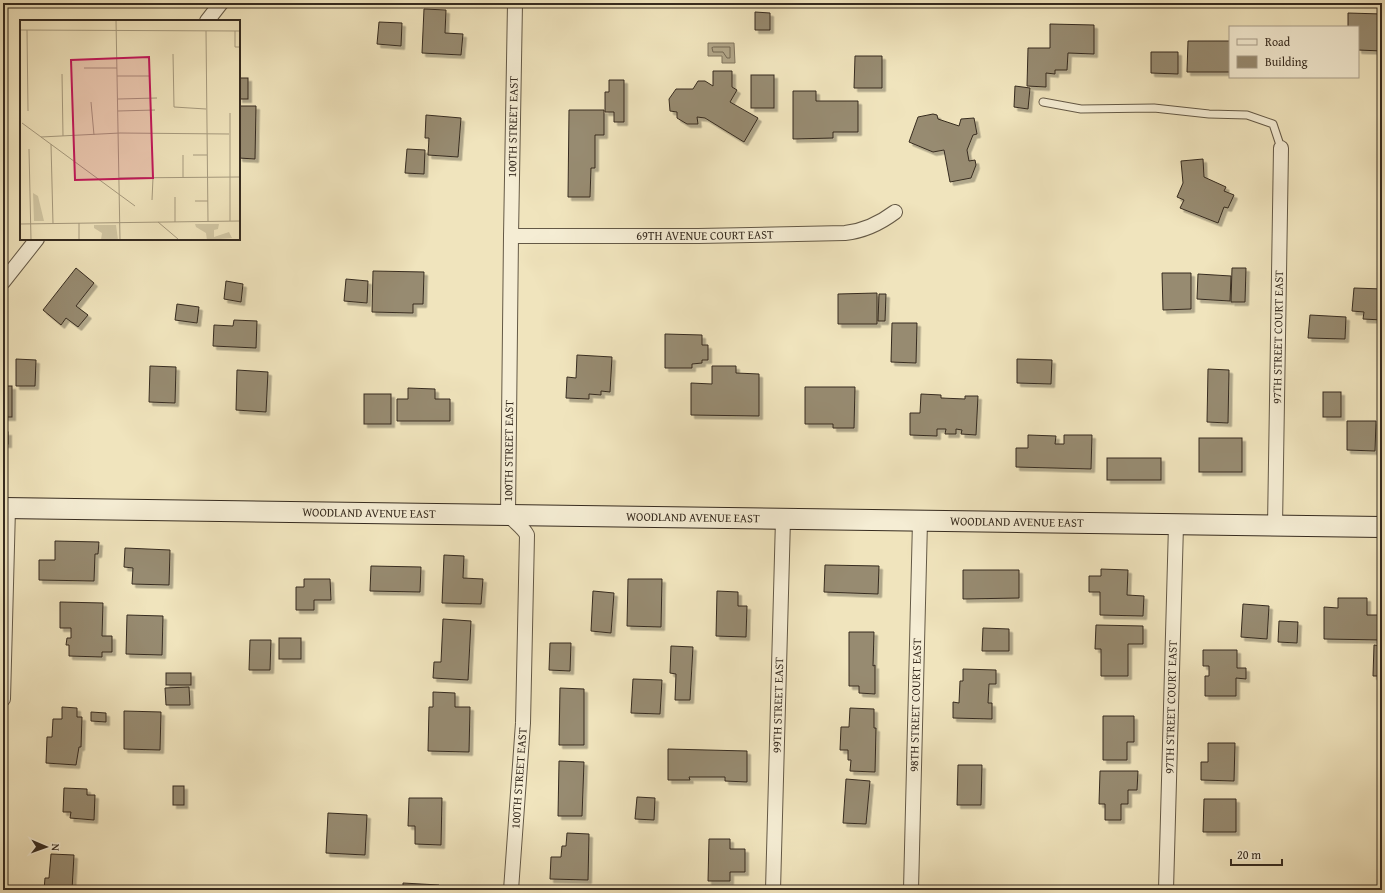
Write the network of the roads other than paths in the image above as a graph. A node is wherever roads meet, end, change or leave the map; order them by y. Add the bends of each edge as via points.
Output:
1 (221, 3) edge
2 (515, 3) edge
3 (208, 20) edge
4 (1043, 102) dead end
5 (1281, 148) joint
6 (895, 212) dead end
7 (511, 236) junction
8 (36, 240) edge
9 (3, 282) edge
10 (6, 508) edge
11 (508, 514) junction
12 (783, 519) junction
13 (920, 521) junction
14 (1176, 525) junction
15 (1275, 526) junction
16 (1382, 527) edge
17 (3, 699) edge
18 (511, 890) edge
19 (773, 890) edge
20 (911, 890) edge
21 (1166, 890) edge

1 - 3 street
2 - 7 street, 100TH STREET EAST
4 - 5 lane via 1080,109 1154,108 1247,115 1273,124
5 - 15 street, 97TH STREET COURT EAST
6 - 7 street, 69TH AVENUE COURT EAST via 864,230 845,233
7 - 11 street, 100TH STREET EAST
8 - 9 street
10 - 11 street, WOODLAND AVENUE EAST
10 - 17 street
11 - 12 street, WOODLAND AVENUE EAST
11 - 18 street, 100TH STREET EAST via 527,535 522,723
12 - 13 street, WOODLAND AVENUE EAST
12 - 19 street, 99TH STREET EAST
13 - 14 street, WOODLAND AVENUE EAST
13 - 20 street, 98TH STREET COURT EAST
14 - 15 street, WOODLAND AVENUE EAST
14 - 21 street, 97TH STREET COURT EAST
15 - 16 street, WOODLAND AVENUE EAST

